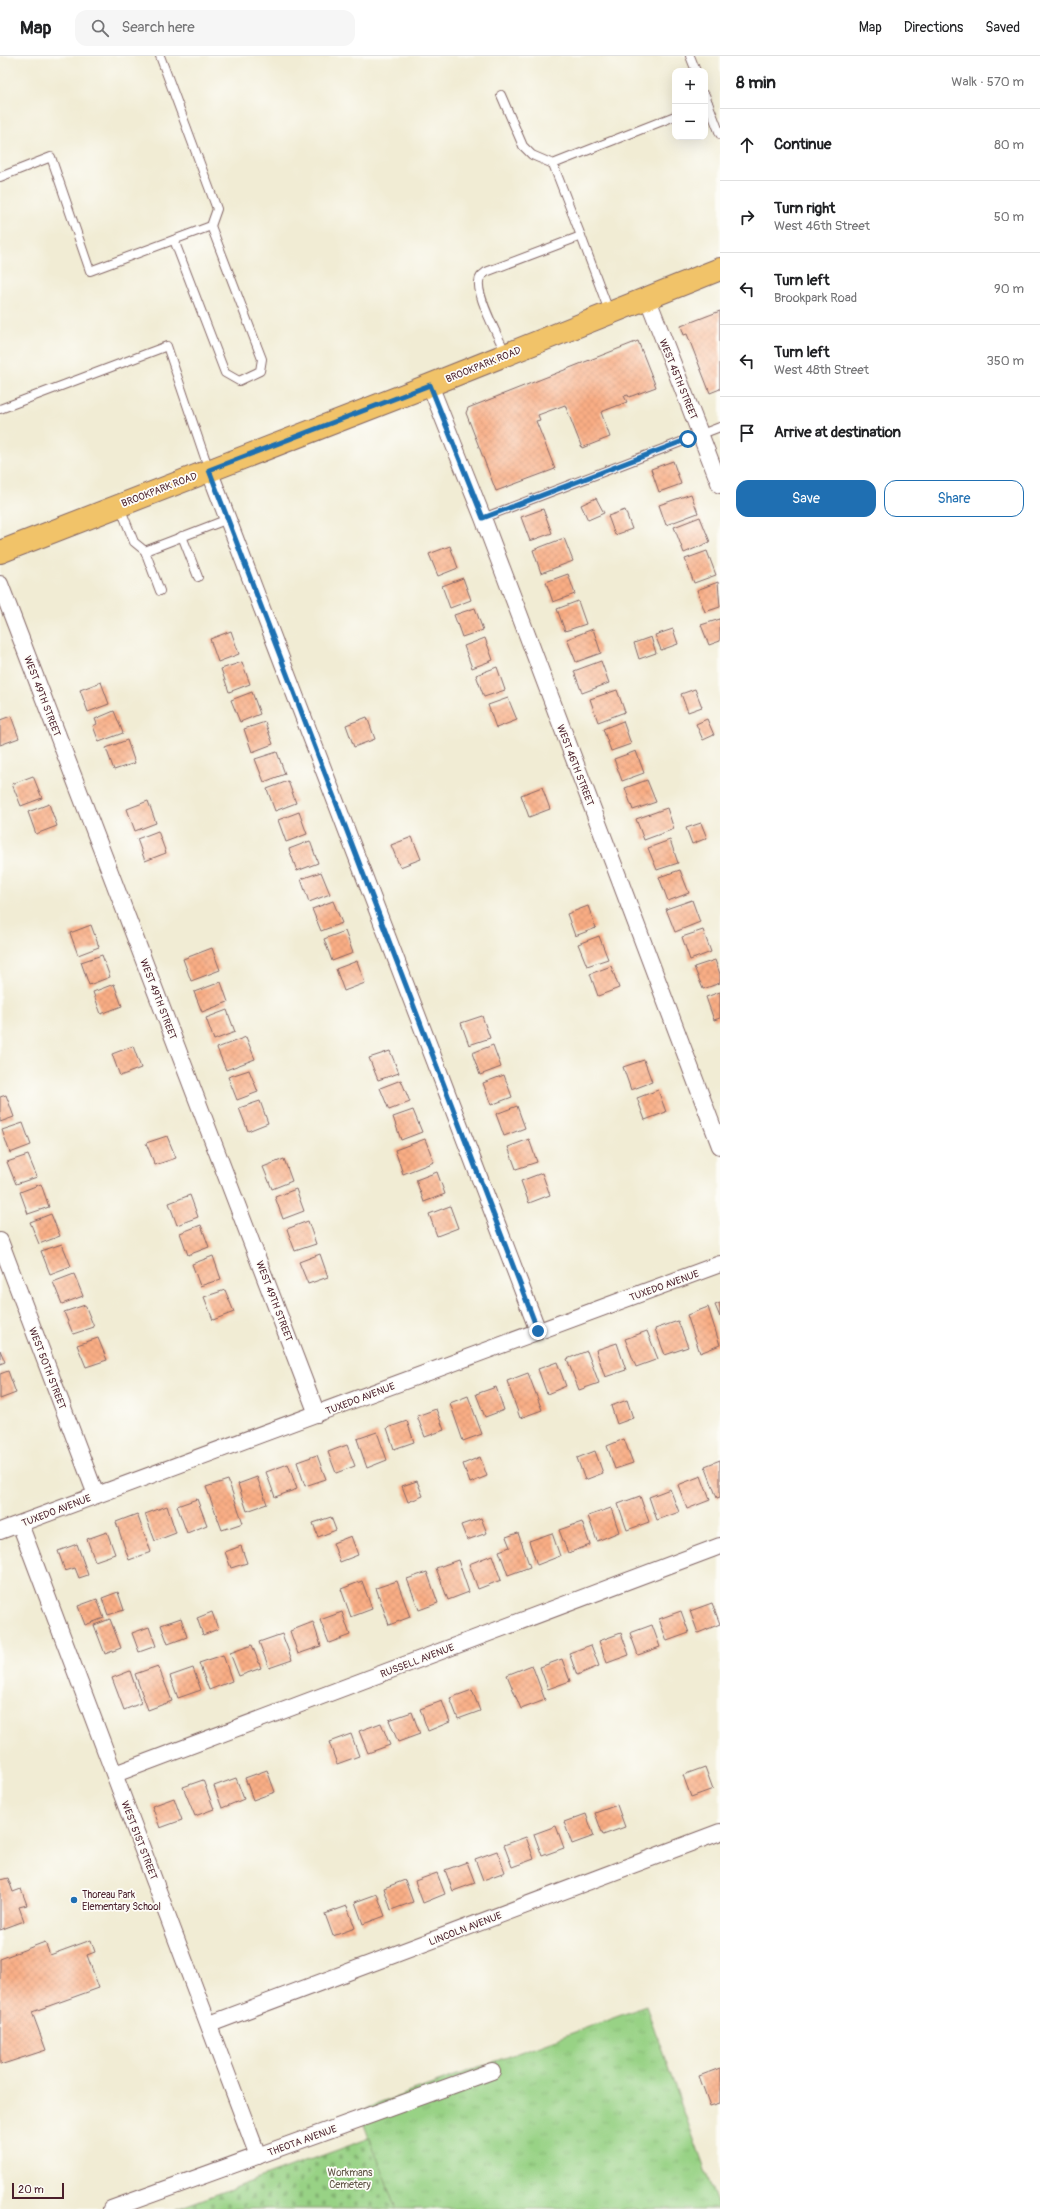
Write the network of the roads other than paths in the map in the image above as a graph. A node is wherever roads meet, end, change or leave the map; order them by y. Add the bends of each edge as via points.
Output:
1 (160, 56) edge
2 (690, 56) edge
3 (695, 68) edge
4 (501, 95) dead end
5 (707, 104) edge
6 (672, 117) edge
7 (720, 134) edge
8 (553, 164) junction
9 (0, 177) edge
10 (211, 226) junction
11 (581, 236) junction
12 (174, 240) junction
13 (720, 269) edge
14 (647, 297) junction
15 (610, 313) junction
16 (506, 355) junction
17 (430, 385) junction
18 (0, 409) edge
19 (720, 427) edge
20 (701, 434) junction
21 (209, 470) junction
22 (720, 485) edge
23 (119, 505) junction
24 (483, 518) junction
25 (228, 519) junction
26 (182, 536) junction
27 (145, 551) junction
28 (0, 552) edge
29 (198, 577) dead end
30 (0, 584) edge
31 (160, 591) dead end
32 (720, 1146) edge
33 (0, 1241) edge
34 (720, 1264) edge
35 (538, 1331) junction
36 (318, 1414) junction
37 (96, 1495) junction
38 (20, 1524) junction
39 (0, 1531) edge
40 (720, 1546) edge
41 (115, 1774) junction
42 (720, 1832) edge
43 (210, 2024) junction
44 (492, 2071) dead end
45 (258, 2156) junction
46 (111, 2209) edge

1 - 10 lane via 217,209
2 - 3 lane
4 - 8 lane via 523,146 532,155
5 - 7 lane
6 - 8 lane
8 - 11 lane
9 - 12 lane via 51,157 90,271
10 - 12 lane
10 - 12 lane via 262,358 260,371 239,381 225,373
11 - 15 lane
11 - 16 lane via 481,275 480,289
13 - 14 main road, BROOKPARK ROAD
14 - 15 main road, BROOKPARK ROAD
14 - 20 street, WEST 45TH STREET
15 - 16 main road, BROOKPARK ROAD
16 - 17 main road, BROOKPARK ROAD
17 - 21 main road, BROOKPARK ROAD
17 - 24 street, WEST 46TH STREET
18 - 21 lane via 166,346
19 - 20 lane
20 - 22 street, WEST 45TH STREET
20 - 24 lane
21 - 23 main road, BROOKPARK ROAD
21 - 25 street
23 - 27 lane via 134,542
23 - 28 main road, BROOKPARK ROAD
24 - 32 street, WEST 46TH STREET
25 - 26 lane
25 - 35 street
26 - 27 lane
26 - 29 lane
27 - 31 lane
30 - 36 street, WEST 49TH STREET
33 - 37 street, WEST 50TH STREET
34 - 35 street, TUXEDO AVENUE
35 - 36 street, TUXEDO AVENUE
36 - 37 street, TUXEDO AVENUE
37 - 38 street, TUXEDO AVENUE
38 - 39 street, TUXEDO AVENUE
38 - 41 street, WEST 51ST STREET
40 - 41 street, RUSSELL AVENUE
41 - 43 street, WEST 51ST STREET
42 - 43 street, LINCOLN AVENUE
43 - 45 street, WEST 51ST STREET
44 - 45 street, THEOTA AVENUE
45 - 46 street, THEOTA AVENUE

